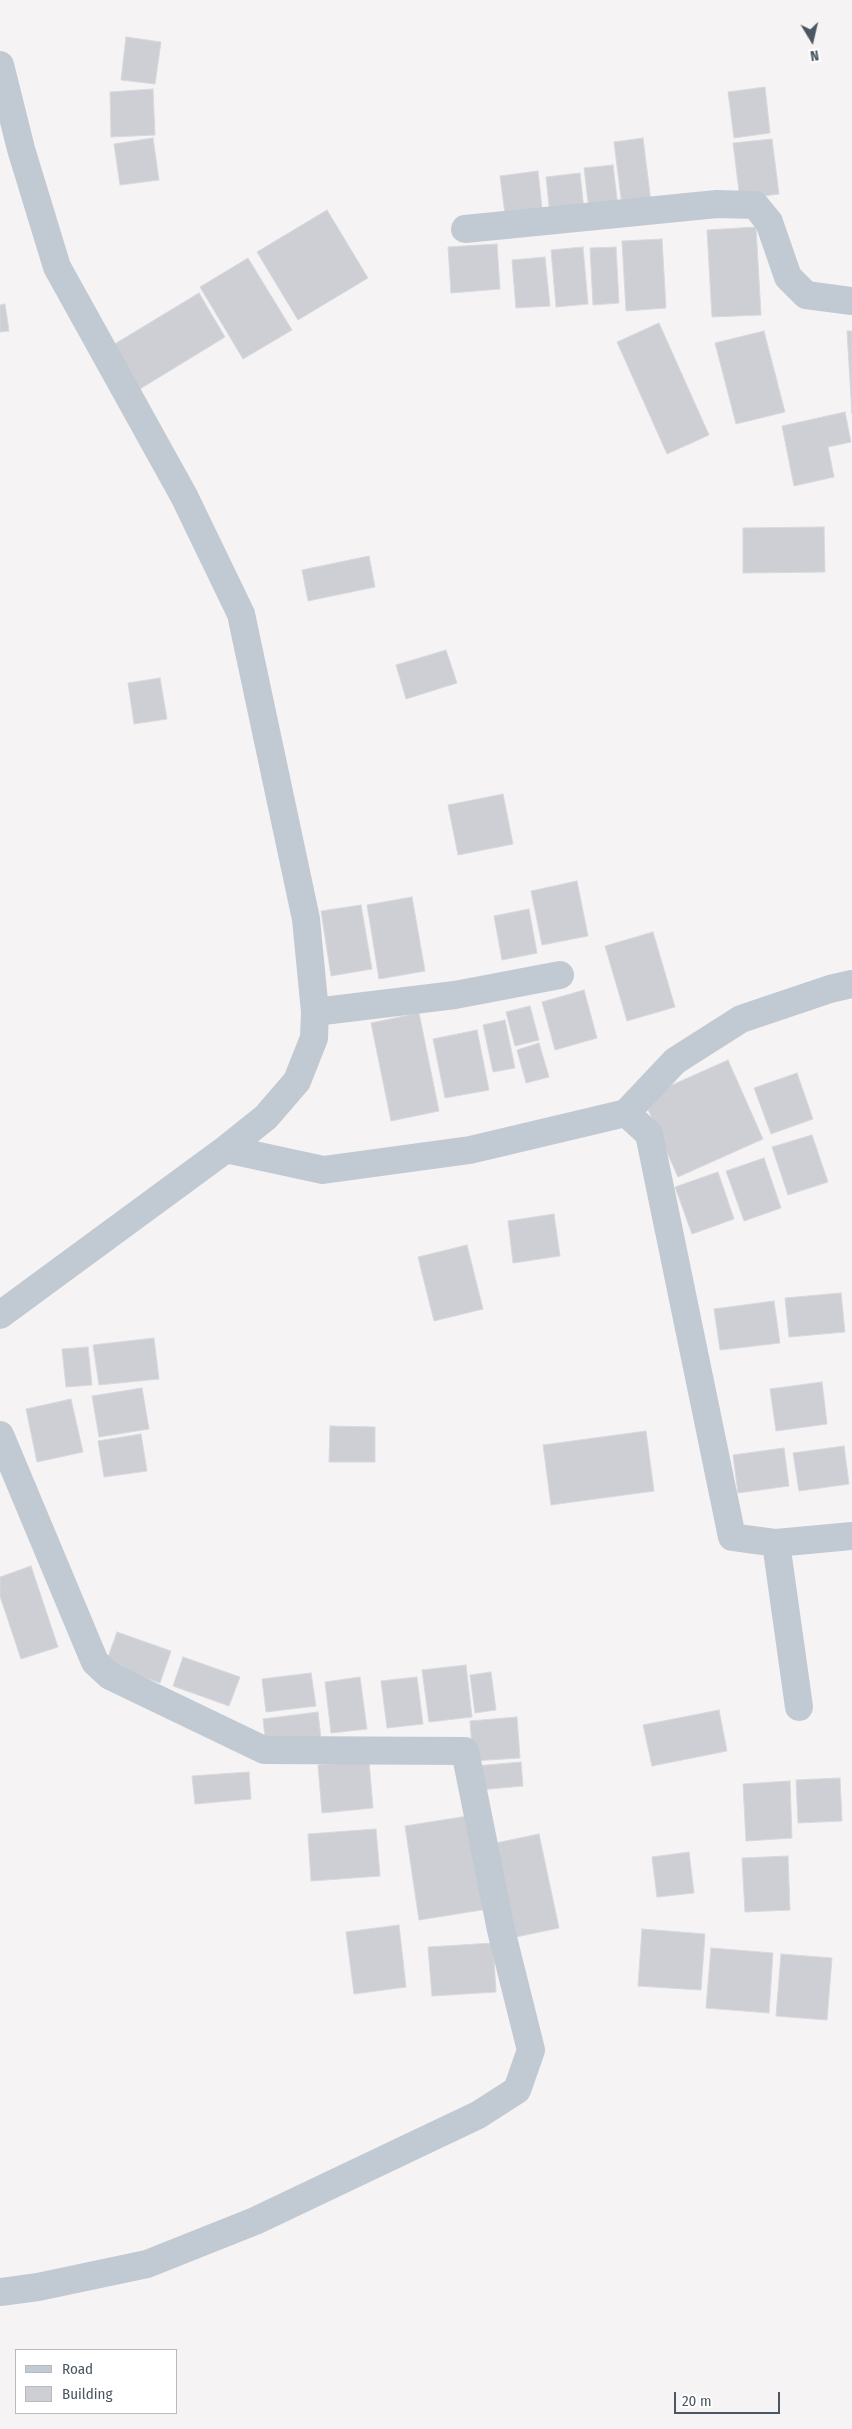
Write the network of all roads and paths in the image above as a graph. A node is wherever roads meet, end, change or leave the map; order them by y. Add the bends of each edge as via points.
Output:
1 (0, 65) edge
2 (465, 229) dead end
3 (852, 301) edge
4 (560, 974) dead end
5 (852, 984) edge
6 (315, 1012) junction
7 (626, 1113) junction
8 (226, 1149) junction
9 (0, 1315) edge
10 (0, 1435) edge
11 (852, 1536) edge
12 (776, 1543) junction
13 (799, 1708) dead end
14 (0, 2292) edge

1 - 6 street via 21,150 57,267 184,496 241,614 306,919
2 - 3 street via 717,204 754,205 769,222 788,277 806,295
4 - 6 street via 455,995
5 - 7 street via 740,1019 675,1061
6 - 8 street via 314,1038 297,1081 266,1116
7 - 8 street via 470,1150 323,1170
7 - 12 street via 649,1134 732,1536
8 - 9 street
10 - 14 street via 95,1662 110,1676 264,1750 465,1751 501,1930 531,2050 517,2090 478,2115 255,2221 148,2264
11 - 12 street
12 - 13 street

